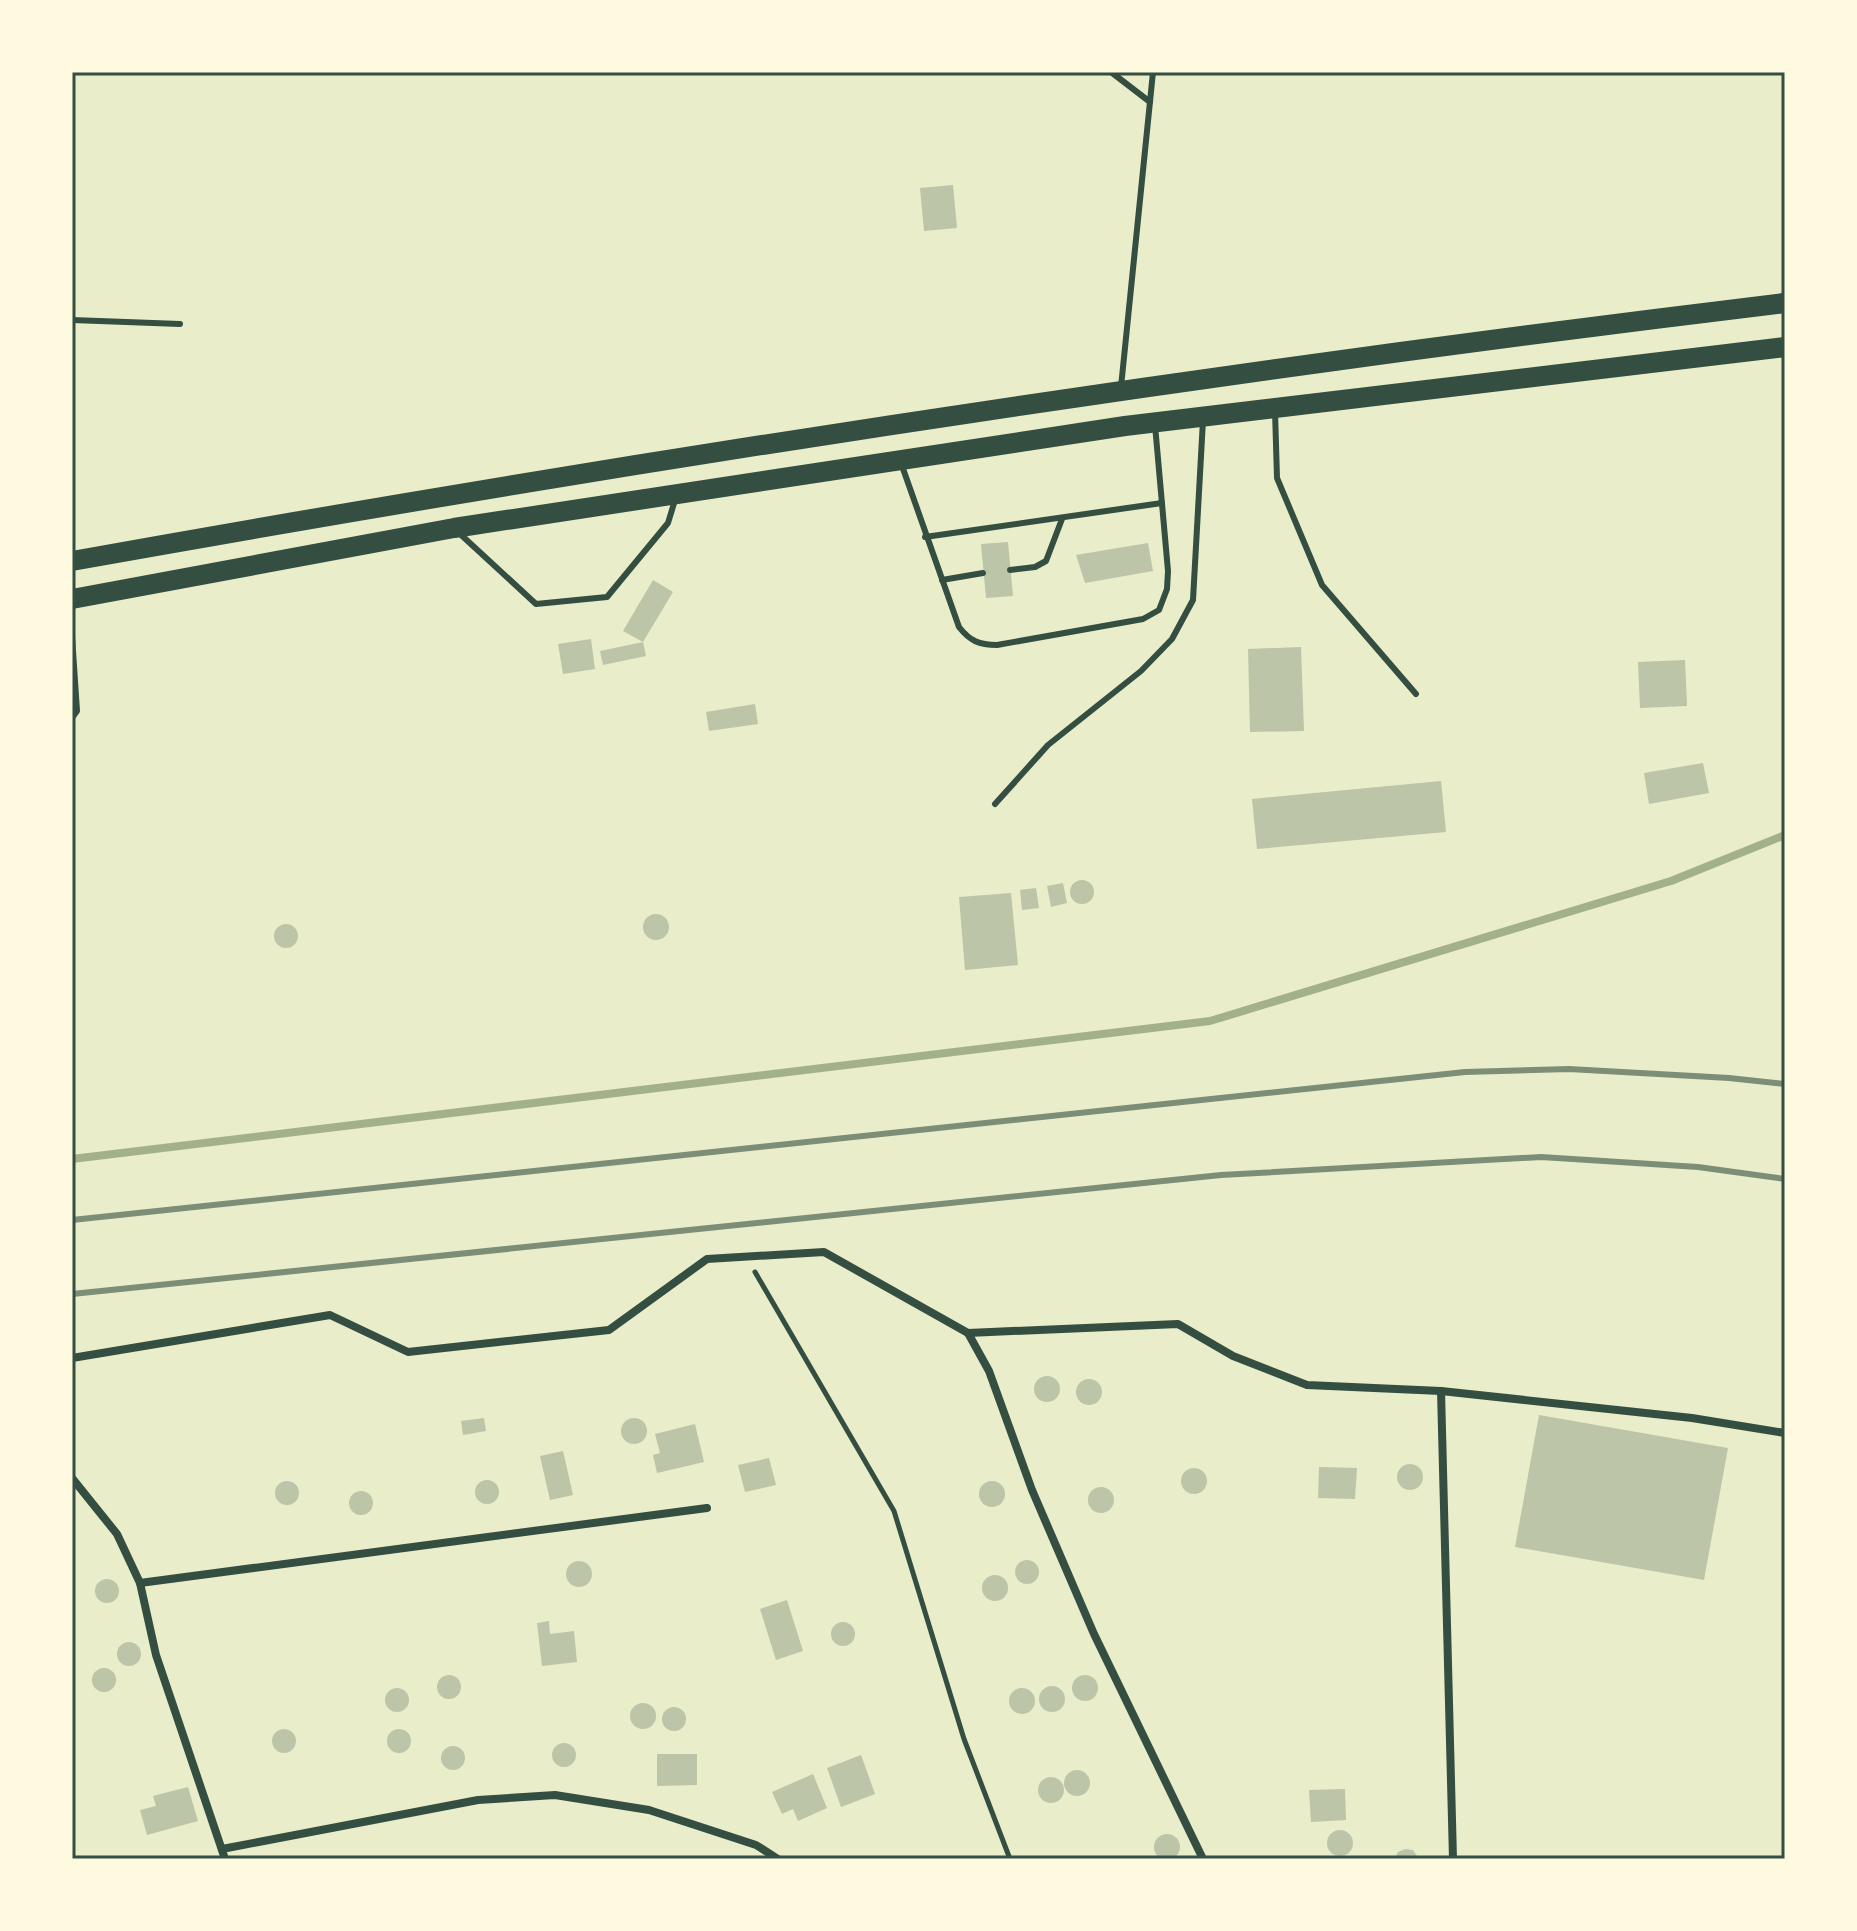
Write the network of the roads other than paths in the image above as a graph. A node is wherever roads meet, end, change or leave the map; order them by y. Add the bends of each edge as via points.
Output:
1 (1111, 72) edge
2 (1153, 72) edge
3 (1150, 102) junction
4 (1785, 303) edge
5 (72, 320) edge
6 (180, 324) dead end
7 (1785, 347) edge
8 (1120, 392) junction
9 (1275, 408) junction
10 (1203, 416) junction
11 (1155, 422) junction
12 (900, 459) junction
13 (677, 492) junction
14 (1162, 503) junction
15 (1062, 519) junction
16 (454, 528) junction
17 (925, 537) junction
18 (72, 561) edge
19 (1010, 570) dead end
20 (983, 573) dead end
21 (942, 580) junction
22 (72, 599) edge
23 (72, 636) edge
24 (1416, 694) dead end
25 (72, 718) edge
26 (995, 804) dead end
27 (968, 1333) junction
28 (72, 1358) edge
29 (1441, 1391) junction
30 (1785, 1433) edge
31 (72, 1478) edge
32 (707, 1508) dead end
33 (140, 1583) junction
34 (224, 1854) edge
35 (778, 1859) edge
36 (1203, 1859) edge
37 (1453, 1859) edge

1 - 3 lane
2 - 3 lane
3 - 8 lane
4 - 8 highway
5 - 6 lane
7 - 9 highway
8 - 18 highway via 436,496
9 - 10 highway
9 - 24 lane via 1277,478 1322,585
10 - 11 highway
10 - 26 lane via 1193,600 1172,639 1141,671 1048,745
11 - 12 highway
11 - 14 lane
12 - 13 highway
12 - 17 lane
13 - 16 highway
13 - 16 lane via 668,523 607,597 536,604
14 - 15 lane
14 - 21 lane via 1167,589 1159,610 1143,619 984,645 959,627
15 - 17 lane
15 - 19 lane via 1046,561
16 - 22 highway
17 - 21 lane
20 - 21 lane
23 - 25 lane via 77,711
27 - 28 street via 824,1252 707,1259 609,1330 408,1352 330,1315
27 - 29 street via 1178,1324 1233,1356 1307,1385
27 - 36 street via 989,1371 1032,1490 1094,1634
29 - 30 street
29 - 37 street
31 - 33 street via 117,1534
32 - 33 street
33 - 34 street via 156,1655
34 - 35 street via 478,1800 555,1795 649,1810 756,1845

